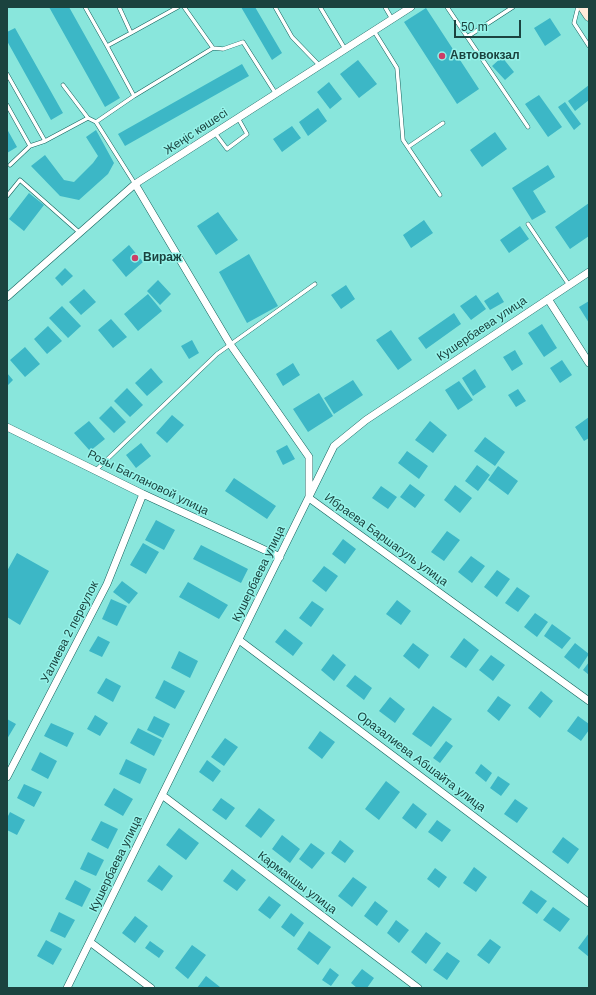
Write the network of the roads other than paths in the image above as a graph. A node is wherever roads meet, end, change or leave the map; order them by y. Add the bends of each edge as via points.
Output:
1 (85, 7) edge
2 (119, 7) edge
3 (178, 7) edge
4 (184, 7) edge
5 (275, 7) edge
6 (320, 7) edge
7 (385, 7) edge
8 (412, 7) edge
9 (448, 7) edge
10 (512, 7) edge
11 (578, 7) edge
12 (583, 7) edge
13 (589, 16) edge
14 (392, 19) junction
15 (374, 31) junction
16 (131, 33) junction
17 (467, 36) junction
18 (107, 46) junction
19 (589, 46) edge
20 (213, 48) junction
21 (345, 49) junction
22 (320, 66) junction
23 (7, 74) edge
24 (63, 85) dead end
25 (276, 94) junction
26 (134, 96) junction
27 (7, 105) edge
28 (88, 118) junction
29 (238, 118) junction
30 (96, 122) junction
31 (443, 123) dead end
32 (528, 127) dead end
33 (215, 133) junction
34 (45, 141) junction
35 (30, 146) junction
36 (408, 147) junction
37 (10, 165) dead end
38 (135, 184) junction
39 (440, 195) dead end
40 (7, 196) edge
41 (528, 224) dead end
42 (80, 233) junction
43 (589, 272) edge
44 (316, 284) dead end
45 (569, 285) junction
46 (7, 297) edge
47 (548, 299) junction
48 (230, 344) junction
49 (589, 363) edge
50 (7, 427) edge
51 (96, 470) junction
52 (143, 494) junction
53 (309, 498) junction
54 (280, 557) junction
55 (239, 640) junction
56 (589, 701) edge
57 (7, 777) edge
58 (162, 796) junction
59 (589, 903) edge
60 (90, 942) junction
61 (67, 988) edge
62 (151, 988) edge
63 (418, 988) edge

1 - 18 lane
2 - 16 lane
3 - 16 lane
4 - 20 lane
5 - 22 lane via 292,37
6 - 21 lane
7 - 14 lane
8 - 14 street, Жеңіс көшесі
9 - 17 lane
10 - 17 lane
11 - 19 lane via 574,23
12 - 13 street
14 - 15 street, Жеңіс көшесі
15 - 21 street, Жеңіс көшесі
15 - 36 lane via 397,68 403,140
16 - 18 lane
17 - 32 lane
18 - 26 lane
20 - 25 lane via 223,49 243,42
20 - 26 lane
21 - 22 street, Жеңіс көшесі
22 - 25 street, Жеңіс көшесі
23 - 34 lane
24 - 28 lane
25 - 29 street, Жеңіс көшесі
26 - 30 lane
27 - 35 lane
28 - 30 lane
28 - 34 lane
29 - 33 street, Жеңіс көшесі
29 - 33 lane via 247,134 227,149
30 - 38 lane
31 - 36 lane
33 - 38 street, Жеңіс көшесі
34 - 35 lane
35 - 37 lane
36 - 39 lane
38 - 42 street, Жеңіс көшесі
38 - 48 street, Ибраева Баршагуль улица
40 - 42 lane via 20,180
41 - 45 lane
42 - 46 street, Жеңіс көшесі
43 - 45 street, Кушербаева улица
44 - 48 lane
45 - 47 street, Кушербаева улица
47 - 49 street
47 - 53 street, Кушербаева улица via 366,420 334,446
48 - 51 lane via 216,354
48 - 53 street, Ибраева Баршагуль улица via 309,457
50 - 51 street, Розы Баглановой улица
51 - 52 street, Розы Баглановой улица
52 - 54 street, Розы Баглановой улица
52 - 57 street, Уалиева 2 переулок via 107,584
53 - 54 street, Кушербаева улица
53 - 56 street, Ибраева Баршагуль улица
54 - 55 street, Кушербаева улица
55 - 58 street, Кушербаева улица
55 - 59 street, Оразалиева Абшайта улица
58 - 60 street, Кушербаева улица
58 - 63 street, Кармакшы улица
60 - 61 street, Кушербаева улица
60 - 62 street

